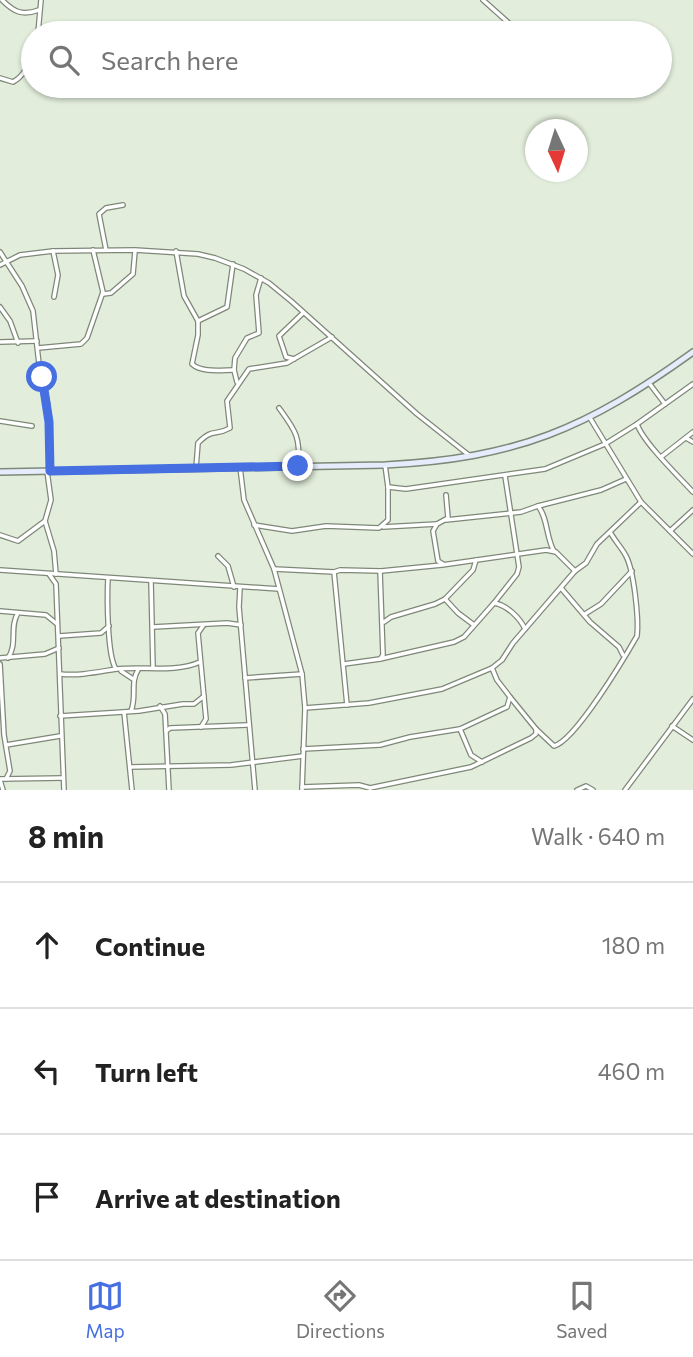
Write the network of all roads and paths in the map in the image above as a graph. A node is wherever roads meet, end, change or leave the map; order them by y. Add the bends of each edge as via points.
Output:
1 (2, 0) edge
2 (41, 0) edge
3 (483, 0) edge
4 (39, 10) junction
5 (40, 21) edge
6 (507, 21) edge
7 (21, 75) edge
8 (0, 78) edge
9 (123, 205) dead end
10 (93, 250) junction
11 (106, 250) junction
12 (135, 250) junction
13 (53, 251) junction
14 (176, 251) junction
15 (0, 253) edge
16 (7, 262) junction
17 (233, 264) junction
18 (0, 265) edge
19 (261, 278) junction
20 (103, 294) junction
21 (54, 297) dead end
22 (0, 307) edge
23 (303, 313) junction
24 (198, 321) junction
25 (333, 337) junction
26 (37, 341) junction
27 (0, 342) edge
28 (18, 343) junction
29 (38, 348) junction
30 (693, 352) edge
31 (296, 358) junction
32 (234, 370) junction
33 (237, 383) junction
34 (649, 383) junction
35 (693, 384) edge
36 (665, 404) junction
37 (279, 408) dead end
38 (590, 418) junction
39 (0, 421) edge
40 (638, 424) junction
41 (32, 426) dead end
42 (692, 433) edge
43 (686, 438) junction
44 (693, 441) edge
45 (605, 444) junction
46 (472, 457) junction
47 (661, 457) junction
48 (385, 465) junction
49 (298, 466) junction
50 (240, 467) junction
51 (196, 468) junction
52 (49, 471) junction
53 (0, 472) edge
54 (505, 476) junction
55 (626, 479) junction
56 (388, 487) junction
57 (693, 492) edge
58 (446, 495) dead end
59 (641, 502) junction
60 (538, 506) junction
61 (693, 510) edge
62 (510, 512) junction
63 (446, 520) junction
64 (45, 521) junction
65 (437, 524) junction
66 (254, 526) junction
67 (379, 528) junction
68 (670, 531) junction
69 (611, 533) junction
70 (0, 535) edge
71 (550, 543) junction
72 (546, 550) junction
73 (556, 552) junction
74 (518, 553) junction
75 (693, 554) edge
76 (218, 556) dead end
77 (477, 560) junction
78 (445, 565) junction
79 (274, 569) junction
80 (0, 570) edge
81 (576, 570) junction
82 (377, 571) junction
83 (632, 571) junction
84 (334, 572) junction
85 (48, 573) junction
86 (55, 574) junction
87 (108, 578) junction
88 (151, 581) junction
89 (234, 587) junction
90 (240, 588) junction
91 (561, 588) junction
92 (279, 589) junction
93 (500, 596) junction
94 (446, 598) junction
95 (494, 603) junction
96 (503, 605) junction
97 (0, 611) edge
98 (9, 612) junction
99 (19, 612) junction
100 (584, 615) junction
101 (14, 620) junction
102 (522, 622) junction
103 (383, 623) junction
104 (530, 623) junction
105 (58, 625) junction
106 (241, 625) junction
107 (474, 625) junction
108 (109, 626) junction
109 (195, 626) junction
110 (203, 626) junction
111 (152, 627) junction
112 (525, 629) junction
113 (103, 632) junction
114 (198, 633) junction
115 (59, 636) junction
116 (110, 638) junction
117 (59, 648) junction
118 (50, 653) junction
119 (623, 657) junction
120 (4, 658) edge
121 (59, 658) junction
122 (380, 659) junction
123 (200, 662) junction
124 (344, 664) junction
125 (1, 665) edge
126 (153, 668) junction
127 (492, 668) junction
128 (117, 669) junction
129 (138, 669) junction
130 (60, 674) junction
131 (302, 674) junction
132 (244, 678) junction
133 (134, 679) junction
134 (204, 696) junction
135 (510, 697) junction
136 (693, 699) edge
137 (197, 703) junction
138 (204, 705) junction
139 (347, 705) junction
140 (160, 706) junction
141 (305, 708) junction
142 (123, 711) junction
143 (131, 711) junction
144 (60, 716) junction
145 (206, 719) junction
146 (248, 725) junction
147 (212, 726) junction
148 (672, 726) junction
149 (201, 727) junction
150 (460, 729) junction
151 (536, 729) junction
152 (166, 731) junction
153 (60, 736) junction
154 (693, 740) edge
155 (6, 745) junction
156 (303, 749) junction
157 (304, 756) junction
158 (252, 762) junction
159 (482, 762) junction
160 (167, 766) junction
161 (130, 767) junction
162 (63, 778) junction
163 (2, 779) edge
164 (302, 789) edge
165 (371, 789) edge
166 (3, 790) edge
167 (64, 790) edge
168 (132, 790) edge
169 (169, 790) edge
170 (255, 790) edge
171 (578, 790) edge
172 (593, 790) edge
173 (625, 790) edge

1 - 4 street via 19,13
2 - 4 street
3 - 6 street
4 - 5 street
7 - 8 street via 13,82
9 - 11 street via 99,214
10 - 11 street
10 - 13 street
10 - 20 street
11 - 12 street
12 - 14 street
12 - 20 street via 133,274 111,293
13 - 16 street via 20,255
13 - 21 street via 58,275
14 - 17 street
14 - 24 street via 184,296
15 - 16 street
16 - 18 street
16 - 26 street via 29,299
17 - 19 street
17 - 24 street via 227,307
19 - 23 street
19 - 32 street via 256,295 259,332 247,339 235,358
20 - 29 street via 83,343
22 - 28 street
23 - 25 street
23 - 31 street via 279,336 286,357
24 - 32 street via 194,366
25 - 31 street
25 - 46 street
26 - 28 street
26 - 29 street
27 - 28 street
29 - 52 street via 48,407
30 - 34 main road
31 - 33 street via 284,365 249,369
32 - 33 street
33 - 51 street via 227,401 230,428 209,433 198,443
34 - 36 street
34 - 38 main road
35 - 36 street
36 - 40 street
37 - 49 street via 296,432
38 - 45 street
38 - 46 main road via 533,442
39 - 41 street
40 - 45 street
40 - 47 street
42 - 43 street
42 - 44 street
43 - 44 street
43 - 47 street
45 - 54 street via 556,466
45 - 55 street
46 - 48 main road
47 - 57 street
48 - 49 main road
48 - 56 street
49 - 50 main road
50 - 51 main road
50 - 66 street via 244,500
51 - 52 main road
52 - 53 main road
52 - 64 street via 51,494
54 - 56 street via 406,489
54 - 62 street
55 - 59 street
55 - 60 street
56 - 67 street via 388,520
58 - 63 street
59 - 68 street
59 - 69 street
60 - 62 street
60 - 71 street
61 - 68 street
62 - 63 street
62 - 74 street
63 - 65 street
64 - 70 street via 18,541
64 - 86 street
65 - 67 street
65 - 78 street via 433,531 437,556
66 - 67 street via 292,531
66 - 79 street
68 - 75 street
69 - 81 street
69 - 83 street
71 - 72 street
71 - 73 street
72 - 73 street
72 - 74 street
73 - 81 street
74 - 77 street
74 - 93 street via 519,571
76 - 89 street via 228,566
77 - 78 street
77 - 94 street
78 - 82 street
79 - 84 street
79 - 92 street
80 - 85 street
81 - 91 street
82 - 84 street
82 - 103 street
83 - 100 street
83 - 119 street via 638,631
84 - 124 street
85 - 86 street
85 - 105 street via 56,584
86 - 87 street
87 - 88 street
87 - 108 street
88 - 89 street
88 - 111 street
89 - 90 street
90 - 92 street
90 - 106 street
91 - 100 street
91 - 104 street
92 - 131 street
93 - 95 street
93 - 96 street
94 - 103 street
94 - 107 street
95 - 96 street
95 - 107 street
96 - 102 street
97 - 98 street
98 - 99 street
98 - 101 street
99 - 101 street
99 - 105 street via 46,615
100 - 119 street via 619,647
101 - 120 street via 13,649
102 - 104 street
102 - 112 street
103 - 122 street
104 - 112 street
105 - 115 street
106 - 110 street
106 - 132 street
107 - 122 street via 454,642
108 - 113 street
108 - 116 street
109 - 110 street
109 - 111 street
109 - 114 street
110 - 114 street
111 - 126 street
112 - 127 street
113 - 115 street
113 - 116 street
114 - 123 street
115 - 117 street
116 - 128 street
117 - 118 street
117 - 121 street
118 - 120 street
118 - 121 street
119 - 151 street via 561,744 554,746
120 - 125 street
121 - 130 street
122 - 124 street
123 - 126 street
123 - 134 street
124 - 139 street
125 - 155 street
126 - 129 street
127 - 135 street
127 - 139 street via 442,689
128 - 129 street
128 - 130 street
128 - 133 street
129 - 133 street
130 - 144 street
131 - 132 street
131 - 141 street
132 - 146 street
133 - 143 street
134 - 137 street
134 - 138 street
135 - 150 street via 508,707
135 - 151 street
136 - 148 street
137 - 138 street
137 - 140 street
138 - 145 street
139 - 141 street
140 - 143 street
140 - 152 street via 165,711
141 - 156 street
142 - 143 street
142 - 144 street
142 - 161 street
144 - 153 street
145 - 147 street
145 - 149 street
146 - 147 street
146 - 158 street
147 - 149 street
148 - 154 street
148 - 173 street
149 - 152 street
150 - 156 street via 380,745
150 - 159 street via 471,755
151 - 159 street via 534,736 520,745
152 - 160 street
153 - 155 street
153 - 162 street
155 - 163 street via 10,771
156 - 157 street
157 - 158 street
157 - 164 street
158 - 160 street
158 - 170 street
159 - 165 street
160 - 161 street
160 - 169 street
161 - 168 street
162 - 163 street
162 - 167 street
163 - 166 street
164 - 165 street via 359,785
171 - 172 street via 586,786

